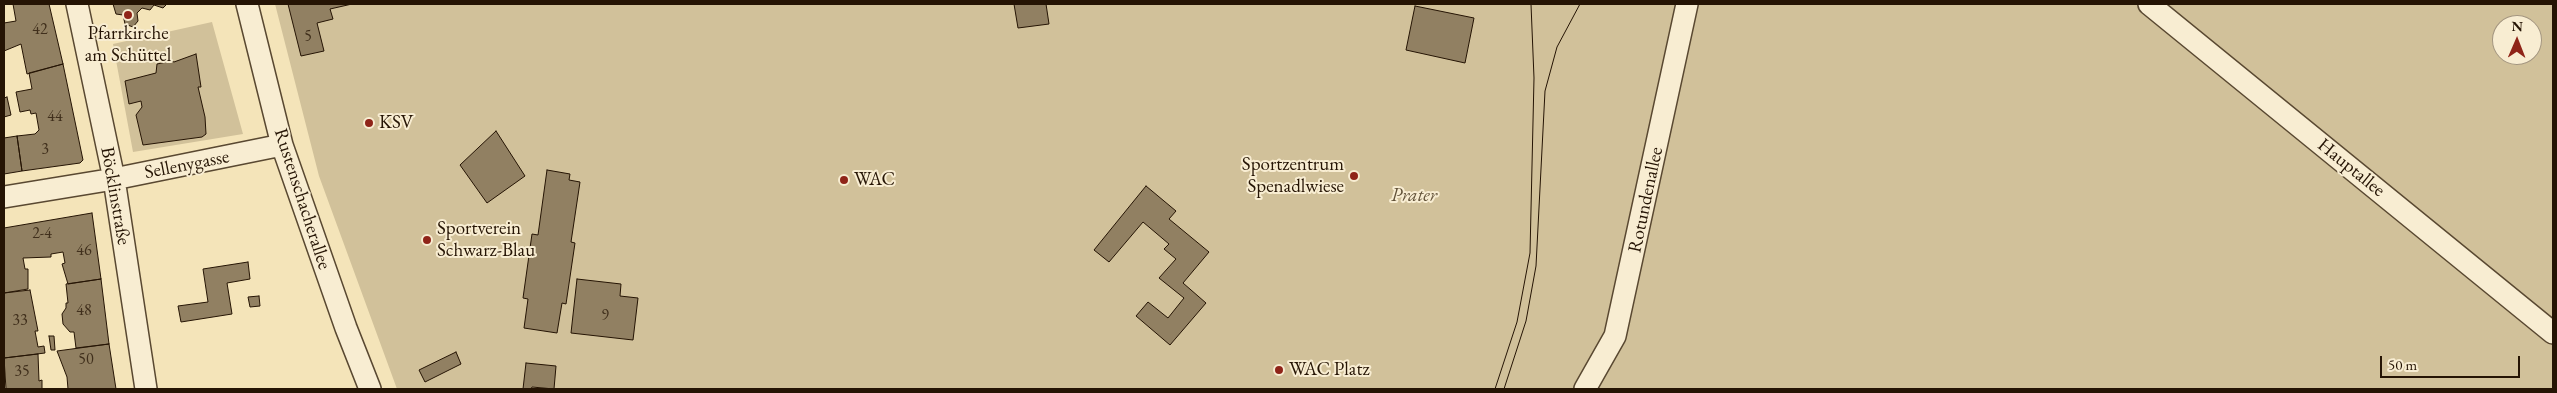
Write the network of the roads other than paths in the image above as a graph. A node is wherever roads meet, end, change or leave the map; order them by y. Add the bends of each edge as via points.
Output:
1 (77, 4) edge
2 (247, 4) edge
3 (1687, 4) edge
4 (2149, 4) edge
5 (282, 145) junction
6 (114, 179) junction
7 (4, 197) edge
8 (2553, 333) edge
9 (146, 389) edge
10 (370, 389) edge
11 (1585, 389) edge

1 - 6 street, Böcklinstraße
2 - 5 street, Rustenschacherallee
3 - 11 street, Rotundenallee via 1615,336
4 - 8 street, Hauptallee
5 - 6 street, Sellenygasse
5 - 10 street, Rustenschacherallee
6 - 7 street, Sellenygasse
6 - 9 street, Böcklinstraße

